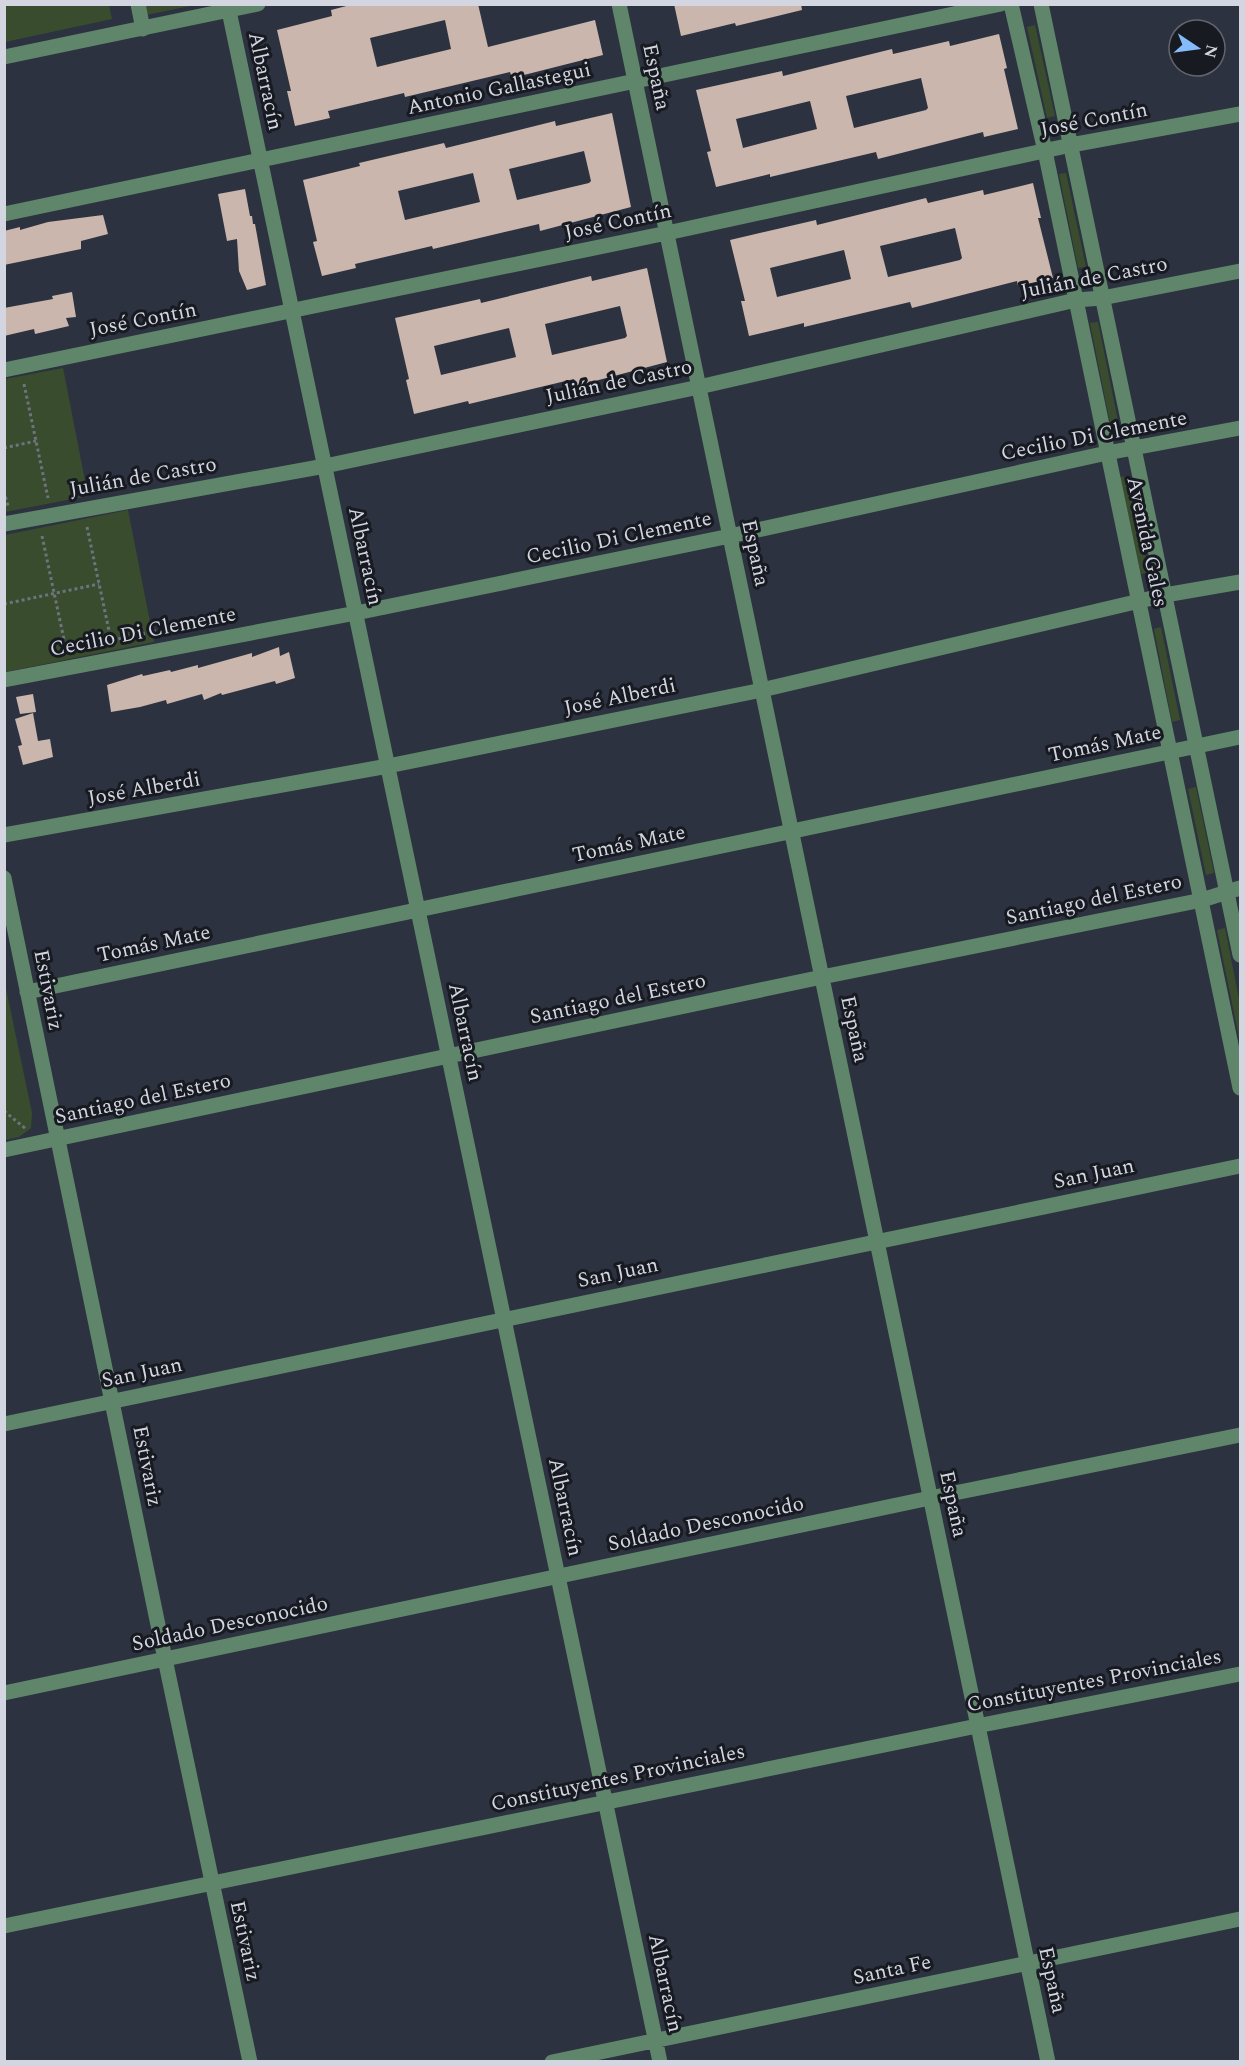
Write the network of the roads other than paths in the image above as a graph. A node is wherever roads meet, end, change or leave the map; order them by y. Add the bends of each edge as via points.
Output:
1 (138, 4) edge
2 (258, 4) edge
3 (619, 4) edge
4 (1001, 4) edge
5 (1011, 4) edge
6 (1041, 4) edge
7 (229, 11) junction
8 (142, 29) junction
9 (4, 57) edge
10 (635, 81) junction
11 (1240, 114) edge
12 (1071, 145) junction
13 (1045, 152) junction
14 (261, 161) junction
15 (4, 214) edge
16 (667, 233) junction
17 (1240, 271) edge
18 (1102, 298) junction
19 (1076, 300) junction
20 (292, 311) junction
21 (4, 370) edge
22 (699, 387) junction
23 (1240, 428) edge
24 (1133, 450) junction
25 (1107, 453) junction
26 (325, 466) junction
27 (4, 524) edge
28 (730, 536) junction
29 (1240, 582) edge
30 (1165, 596) junction
31 (1139, 602) junction
32 (356, 613) junction
33 (4, 680) edge
34 (762, 690) junction
35 (1240, 738) edge
36 (1197, 746) junction
37 (1169, 752) junction
38 (388, 766) junction
39 (791, 832) junction
40 (4, 835) edge
41 (4, 878) edge
42 (1234, 890) edge
43 (1202, 900) junction
44 (418, 910) junction
45 (1240, 955) edge
46 (822, 977) junction
47 (27, 992) junction
48 (449, 1056) junction
49 (1240, 1088) edge
50 (57, 1139) junction
51 (4, 1150) edge
52 (1240, 1166) edge
53 (876, 1240) junction
54 (504, 1319) junction
55 (112, 1401) junction
56 (4, 1424) edge
57 (1240, 1435) edge
58 (930, 1498) junction
59 (558, 1576) junction
60 (165, 1659) junction
61 (1240, 1674) edge
62 (4, 1693) edge
63 (978, 1726) junction
64 (606, 1802) junction
65 (212, 1884) junction
66 (1240, 1918) edge
67 (4, 1926) edge
68 (1027, 1964) junction
69 (656, 2041) junction
70 (250, 2061) edge
71 (552, 2061) edge
72 (660, 2061) edge
73 (1048, 2061) edge

1 - 8 street
2 - 7 street
3 - 10 street, España
4 - 10 street, Antonio Gallastegui
5 - 13 street, Avenida Gales
6 - 12 street, Avenida Gales
7 - 8 street
7 - 14 street, Albarracín
8 - 9 street
10 - 14 street, Antonio Gallastegui
10 - 16 street, España
11 - 12 street, José Contín
12 - 13 street, José Contín
12 - 18 street, Avenida Gales
13 - 16 street, José Contín
13 - 19 street, Avenida Gales
14 - 15 street, Antonio Gallastegui
14 - 20 street, Albarracín
16 - 20 street, José Contín
16 - 22 street, España
17 - 18 street, Julián de Castro
18 - 19 street, Julián de Castro
18 - 24 street, Avenida Gales
19 - 22 street, Julián de Castro
19 - 25 street, Avenida Gales
20 - 21 street, José Contín
20 - 26 street, Albarracín
22 - 26 street, Julián de Castro
22 - 28 street, España
23 - 24 street, Cecilio Di Clemente
24 - 25 street, Cecilio Di Clemente
24 - 30 street, Avenida Gales
25 - 28 street, Cecilio Di Clemente
25 - 31 street, Avenida Gales
26 - 27 street, Julián de Castro
26 - 32 street, Albarracín
28 - 32 street, Cecilio Di Clemente
28 - 34 street, España
29 - 30 street, José Alberdi
30 - 31 street, José Alberdi
30 - 36 street, Avenida Gales
31 - 34 street, José Alberdi
31 - 37 street, Avenida Gales
32 - 33 street, Cecilio Di Clemente
32 - 38 street, Albarracín
34 - 38 street, José Alberdi
34 - 39 street, España
35 - 36 street, Tomás Mate
36 - 37 street, Tomás Mate
36 - 42 street, Avenida Gales
37 - 39 street, Tomás Mate
37 - 43 street, Avenida Gales
38 - 40 street, José Alberdi
38 - 44 street, Albarracín
39 - 44 street, Tomás Mate
39 - 46 street, España
41 - 47 street, Estivariz
42 - 43 street, Santiago del Estero
42 - 45 street, Avenida Gales
43 - 46 street, Santiago del Estero
43 - 49 street, Avenida Gales
44 - 47 street, Tomás Mate
44 - 48 street, Albarracín
46 - 48 street, Santiago del Estero
46 - 53 street, España
47 - 50 street, Estivariz
48 - 50 street, Santiago del Estero
48 - 54 street, Albarracín
50 - 51 street, Santiago del Estero
50 - 55 street, Estivariz
52 - 53 street, San Juan
53 - 54 street, San Juan
53 - 58 street, España
54 - 55 street, San Juan
54 - 59 street, Albarracín
55 - 56 street, San Juan
55 - 60 street, Estivariz
57 - 58 street, Soldado Desconocido
58 - 59 street, Soldado Desconocido
58 - 63 street, España
59 - 60 street, Soldado Desconocido
59 - 64 street, Albarracín
60 - 62 street, Soldado Desconocido
60 - 65 street, Estivariz
61 - 63 street, Constituyentes Provinciales
63 - 64 street, Constituyentes Provinciales
63 - 68 street, España
64 - 65 street, Constituyentes Provinciales
64 - 69 street, Albarracín
65 - 67 street, Constituyentes Provinciales
65 - 70 street, Estivariz
66 - 68 street, Santa Fe
68 - 69 street, Santa Fe
68 - 73 street, España
69 - 71 street, Santa Fe
69 - 72 street, Albarracín

